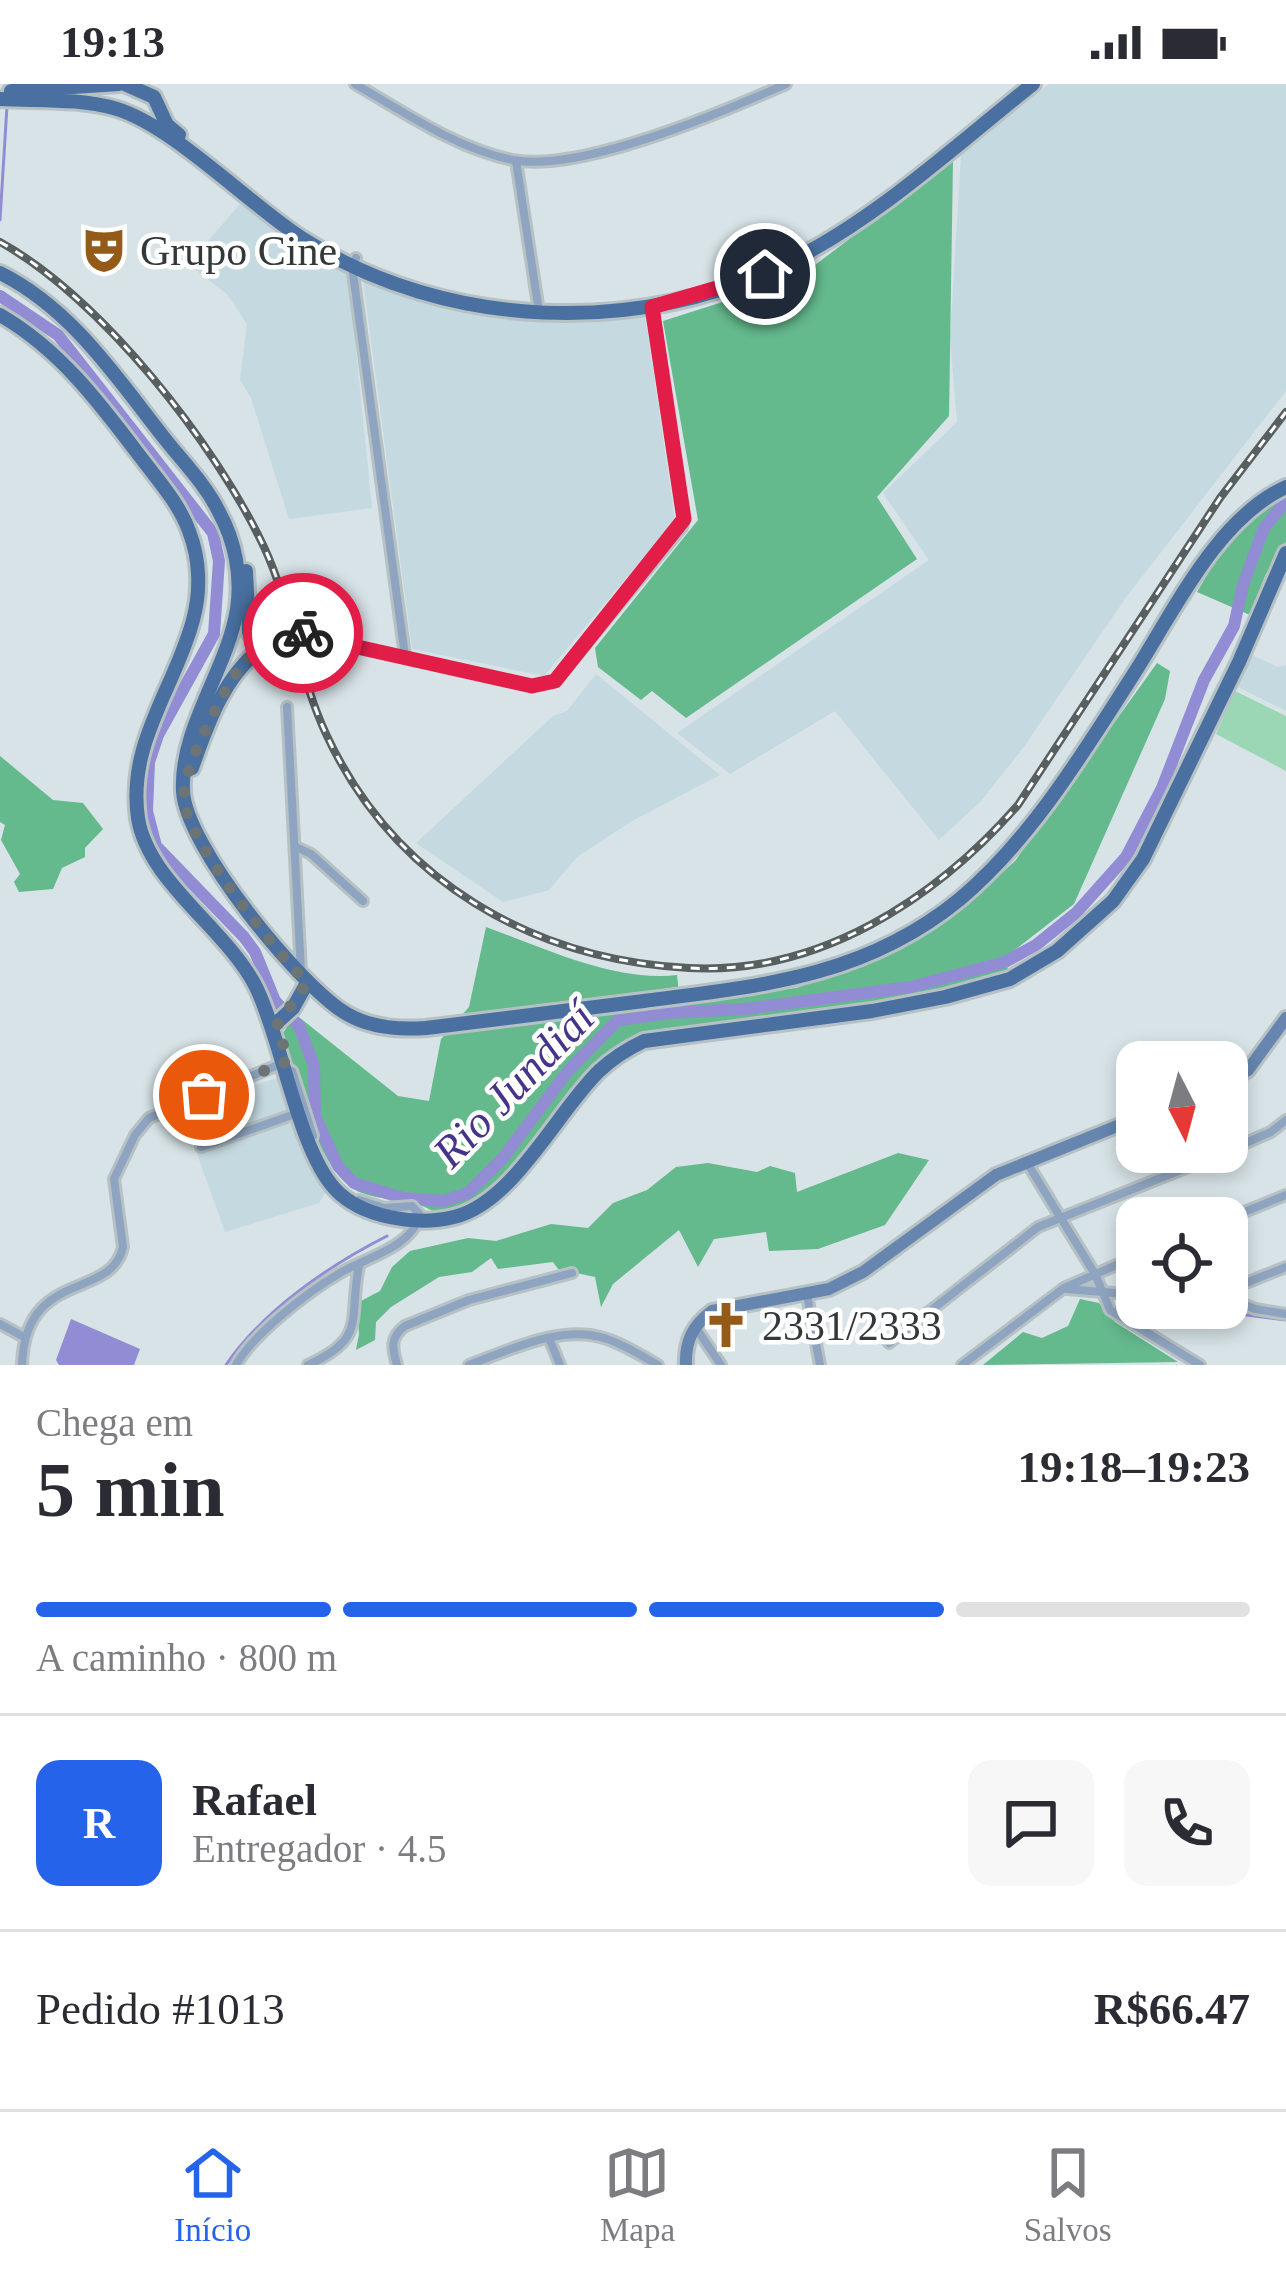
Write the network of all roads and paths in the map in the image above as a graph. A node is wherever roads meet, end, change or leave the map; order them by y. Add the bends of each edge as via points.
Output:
1 (122, 84) edge
2 (356, 84) edge
3 (377, 84) edge
4 (786, 84) edge
5 (1021, 84) edge
6 (1033, 84) edge
7 (0, 95) edge
8 (154, 96) edge
9 (382, 99) junction
10 (120, 110) junction
11 (146, 122) junction
12 (516, 161) junction
13 (354, 262) junction
14 (0, 273) edge
15 (538, 305) junction
16 (652, 307) junction
17 (0, 315) edge
18 (1286, 487) edge
19 (220, 513) junction
20 (1286, 553) edge
21 (272, 642) junction
22 (405, 656) junction
23 (287, 707) dead end
24 (183, 796) junction
25 (296, 847) junction
26 (363, 901) dead end
27 (304, 981) junction
28 (1286, 1018) edge
29 (276, 1025) junction
30 (1282, 1034) edge
31 (286, 1062) junction
32 (1248, 1070) edge
33 (302, 1112) junction
34 (1286, 1120) edge
35 (1116, 1126) edge
36 (1248, 1142) edge
37 (201, 1147) dead end
38 (1026, 1160) junction
39 (1171, 1173) edge
40 (1286, 1195) edge
41 (1248, 1211) edge
42 (1059, 1216) junction
43 (399, 1224) junction
44 (416, 1226) junction
45 (393, 1247) junction
46 (359, 1264) junction
47 (1116, 1265) edge
48 (1286, 1267) edge
49 (572, 1273) dead end
50 (1095, 1274) junction
51 (1248, 1282) edge
52 (1064, 1288) junction
53 (1101, 1289) junction
54 (1116, 1292) edge
55 (807, 1295) junction
56 (1248, 1306) edge
57 (1286, 1314) edge
58 (0, 1324) edge
59 (695, 1327) junction
60 (24, 1337) junction
61 (549, 1338) junction
62 (889, 1343) dead end
63 (22, 1365) edge
64 (236, 1365) edge
65 (308, 1365) edge
66 (398, 1365) edge
67 (469, 1365) edge
68 (560, 1365) edge
69 (658, 1365) edge
70 (686, 1365) edge
71 (721, 1365) edge
72 (820, 1365) edge
73 (962, 1365) edge
74 (1200, 1365) edge

1 - 7 main road
1 - 8 main road
1 - 10 main road
2 - 9 street
3 - 9 street
4 - 12 street via 602,150
5 - 15 main road via 869,203 766,265 651,298
6 - 16 main road via 795,260
7 - 10 main road
8 - 11 main road
8 - 13 main road via 174,131
9 - 12 street via 452,138
10 - 11 main road
11 - 13 main road via 304,240
12 - 15 street
13 - 15 main road via 445,290
13 - 16 main road via 442,298 489,307
13 - 22 street
14 - 19 main road via 86,340
16 - 22 street via 682,527 550,684
17 - 29 main road via 75,376 191,534 194,616 141,749 138,818 152,858 229,946
18 - 27 main road via 1254,504 1218,543 1011,849 958,901 874,953 779,983 426,1028 368,1024
19 - 21 main road via 245,567 249,632
19 - 24 main road via 238,568 238,603 189,749
20 - 44 main road via 1143,860 1113,901 1057,951 1010,979 945,998 644,1041 595,1074 486,1201
21 - 22 street, bridge via 313,631
21 - 24 main road via 232,677
23 - 25 street
24 - 27 main road via 202,846
25 - 26 street
25 - 27 street
27 - 29 main road
28 - 30 main road
29 - 31 main road
30 - 32 main road
31 - 33 main road
31 - 60 street via 149,1118 114,1179 121,1258 44,1304
33 - 37 street
33 - 43 main road via 334,1188
33 - 44 street via 340,1187 384,1208 418,1210
34 - 36 street
35 - 38 main road
38 - 42 street
38 - 55 main road via 863,1271
39 - 42 street
40 - 41 street
42 - 50 street
42 - 62 street
43 - 44 main road
43 - 45 street
44 - 45 street
45 - 46 street
46 - 64 street via 275,1320
46 - 65 street via 353,1330 334,1353
47 - 50 street
48 - 51 street
49 - 66 street via 405,1326 392,1343
50 - 52 street
50 - 53 street
52 - 53 street
52 - 73 street
53 - 54 street
53 - 74 street via 1109,1310
55 - 59 main road via 720,1308
55 - 72 street
56 - 57 street
58 - 60 street
59 - 70 main road
59 - 71 street
60 - 63 street
61 - 67 street
61 - 68 street
61 - 69 street via 607,1338

